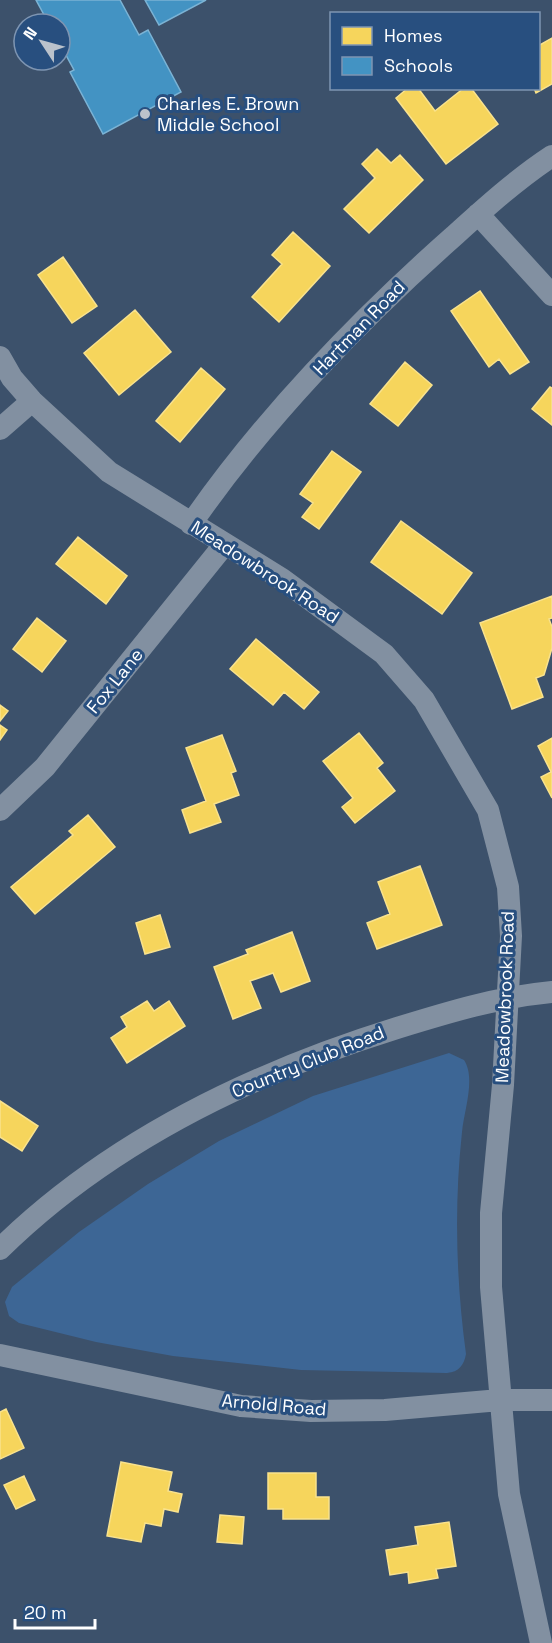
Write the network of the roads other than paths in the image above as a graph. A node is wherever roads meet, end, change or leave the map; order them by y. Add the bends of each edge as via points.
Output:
1 (552, 156) edge
2 (478, 214) junction
3 (552, 295) edge
4 (0, 357) edge
5 (32, 401) junction
6 (0, 429) edge
7 (191, 524) junction
8 (224, 545) junction
9 (0, 810) edge
10 (552, 992) edge
11 (509, 996) junction
12 (0, 1249) edge
13 (0, 1355) edge
14 (500, 1400) junction
15 (552, 1400) edge
16 (541, 1643) edge

1 - 2 street, Hartman Road
2 - 3 street
2 - 7 street, Hartman Road via 380,303 249,448
4 - 5 street, Meadowbrook Road
5 - 6 street
5 - 7 street, Meadowbrook Road via 109,472
7 - 8 street, Meadowbrook Road
8 - 9 street, Fox Lane via 45,766
8 - 11 street, Meadowbrook Road via 282,579 376,648 424,700 488,810 508,887
10 - 11 street, Country Club Road
11 - 12 street, Country Club Road via 358,1040 253,1080 125,1149 28,1222
11 - 14 street, Meadowbrook Road via 491,1213 491,1287
13 - 14 street, Arnold Road via 241,1406 311,1411 385,1410
14 - 15 street, Arnold Road
14 - 16 street, Meadowbrook Road via 509,1494

